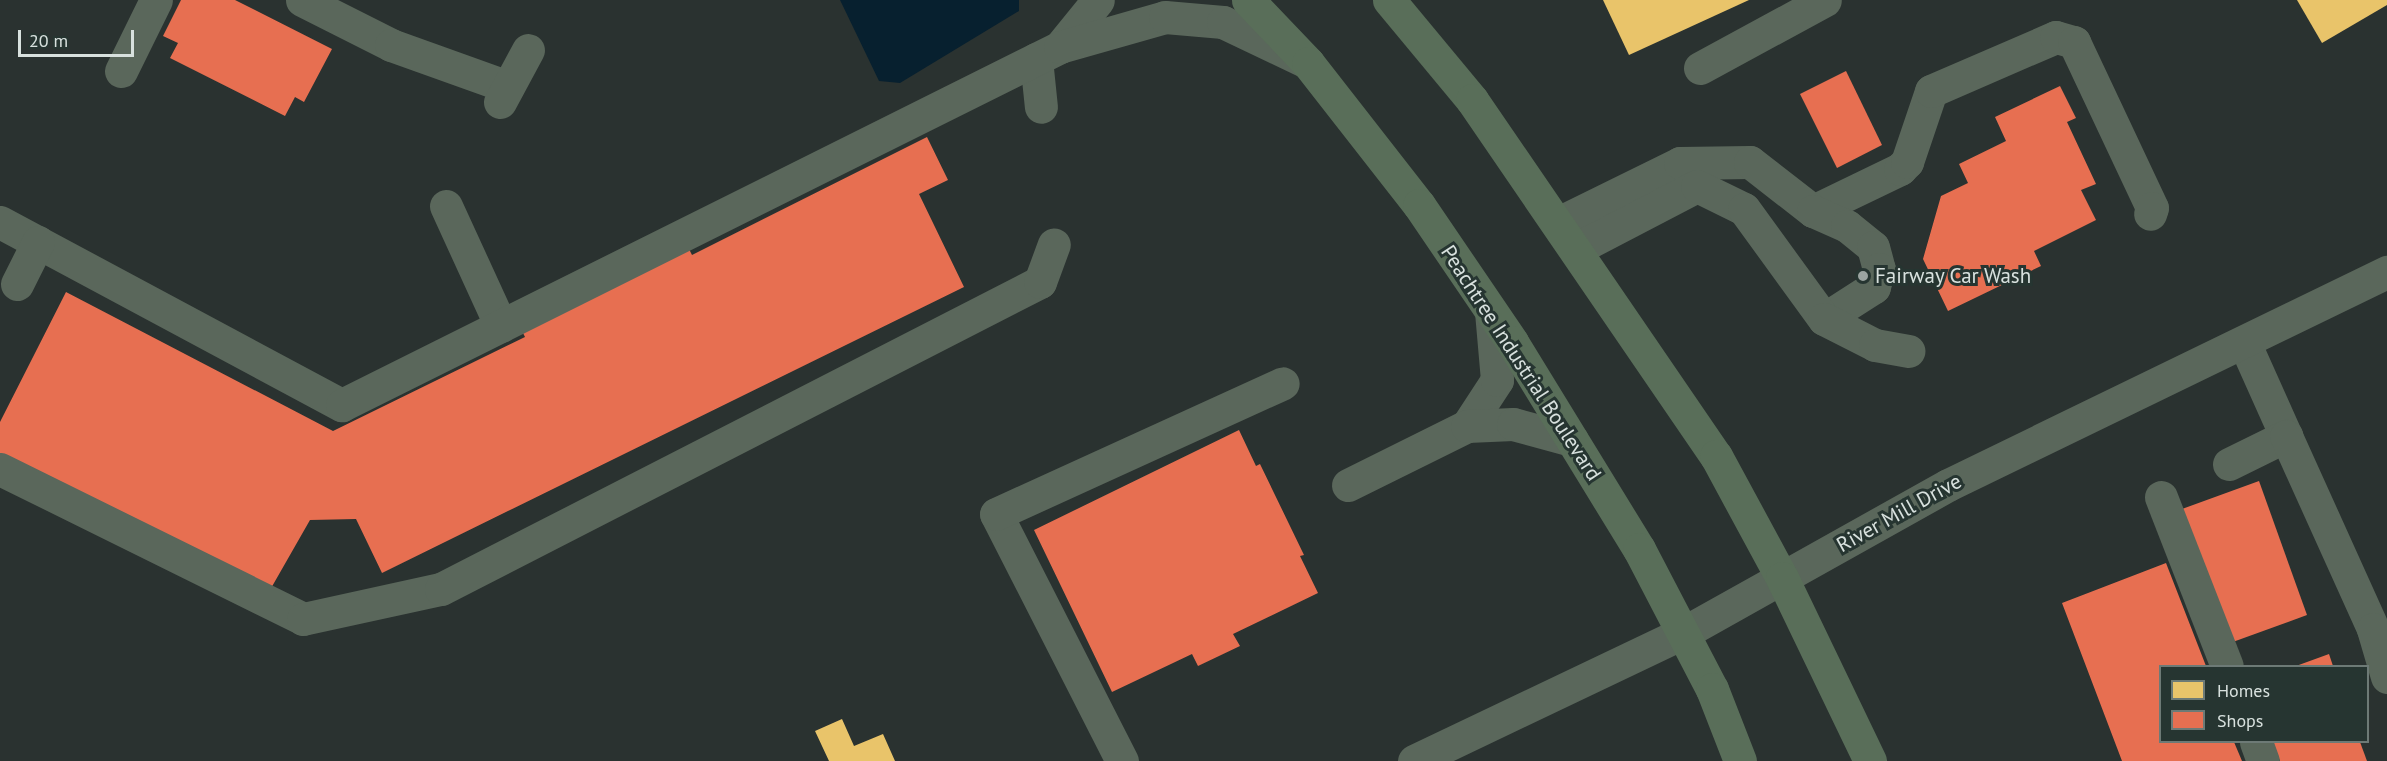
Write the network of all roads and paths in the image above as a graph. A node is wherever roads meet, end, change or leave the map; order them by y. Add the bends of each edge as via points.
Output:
1 (156, 0) edge
2 (302, 0) edge
3 (1098, 0) edge
4 (1248, 0) edge
5 (1389, 0) edge
6 (1825, 0) edge
7 (528, 50) dead end
8 (1048, 53) junction
9 (1308, 63) junction
10 (1700, 68) dead end
11 (121, 71) dead end
12 (1041, 107) dead end
13 (446, 207) dead end
14 (1813, 211) junction
15 (2151, 211) dead end
16 (0, 222) edge
17 (1567, 236) junction
18 (38, 242) junction
19 (1054, 244) dead end
20 (2387, 272) edge
21 (17, 284) dead end
22 (1491, 312) junction
23 (1824, 319) junction
24 (501, 326) junction
25 (2244, 342) junction
26 (1908, 351) dead end
27 (1283, 383) dead end
28 (1467, 426) junction
29 (2286, 436) junction
30 (1572, 440) junction
31 (2229, 464) dead end
32 (0, 469) edge
33 (1348, 485) dead end
34 (2161, 497) dead end
35 (1782, 578) junction
36 (1685, 632) junction
37 (2227, 665) edge
38 (2387, 677) edge
39 (2257, 743) edge
40 (1122, 761) edge
41 (1414, 761) edge
42 (1740, 761) edge
43 (1870, 761) edge
44 (2263, 761) edge

1 - 11 street
2 - 7 street via 504,95
3 - 8 street
4 - 9 highway, Peachtree Industrial Boulevard
5 - 17 highway via 1472,100
6 - 10 street
8 - 9 street via 1165,16 1223,22
8 - 12 street
8 - 24 street
9 - 22 highway, Peachtree Industrial Boulevard via 1419,205
13 - 24 street
14 - 15 street via 1900,170 1907,162 1931,91 2056,37 2074,42
14 - 17 street via 1750,162 1680,163
14 - 23 street via 1847,226 1873,247 1879,269 1874,287
16 - 18 street
17 - 23 street via 1697,186 1744,209
17 - 35 highway via 1716,456
18 - 21 street
18 - 24 street via 342,405
19 - 32 street via 1040,282 441,589 303,619
20 - 25 street, River Mill Drive
22 - 28 street via 1497,380
22 - 30 highway, Peachtree Industrial Boulevard
23 - 26 street via 1875,345
25 - 29 street
25 - 35 street, River Mill Drive via 1948,485
27 - 40 street via 996,514
28 - 30 street via 1513,424
28 - 33 street
29 - 31 street
29 - 38 street via 2373,629
30 - 36 highway, Peachtree Industrial Boulevard
34 - 37 street
35 - 36 street, River Mill Drive
35 - 43 highway
36 - 41 street, River Mill Drive
36 - 42 highway, Peachtree Industrial Boulevard
39 - 44 street

